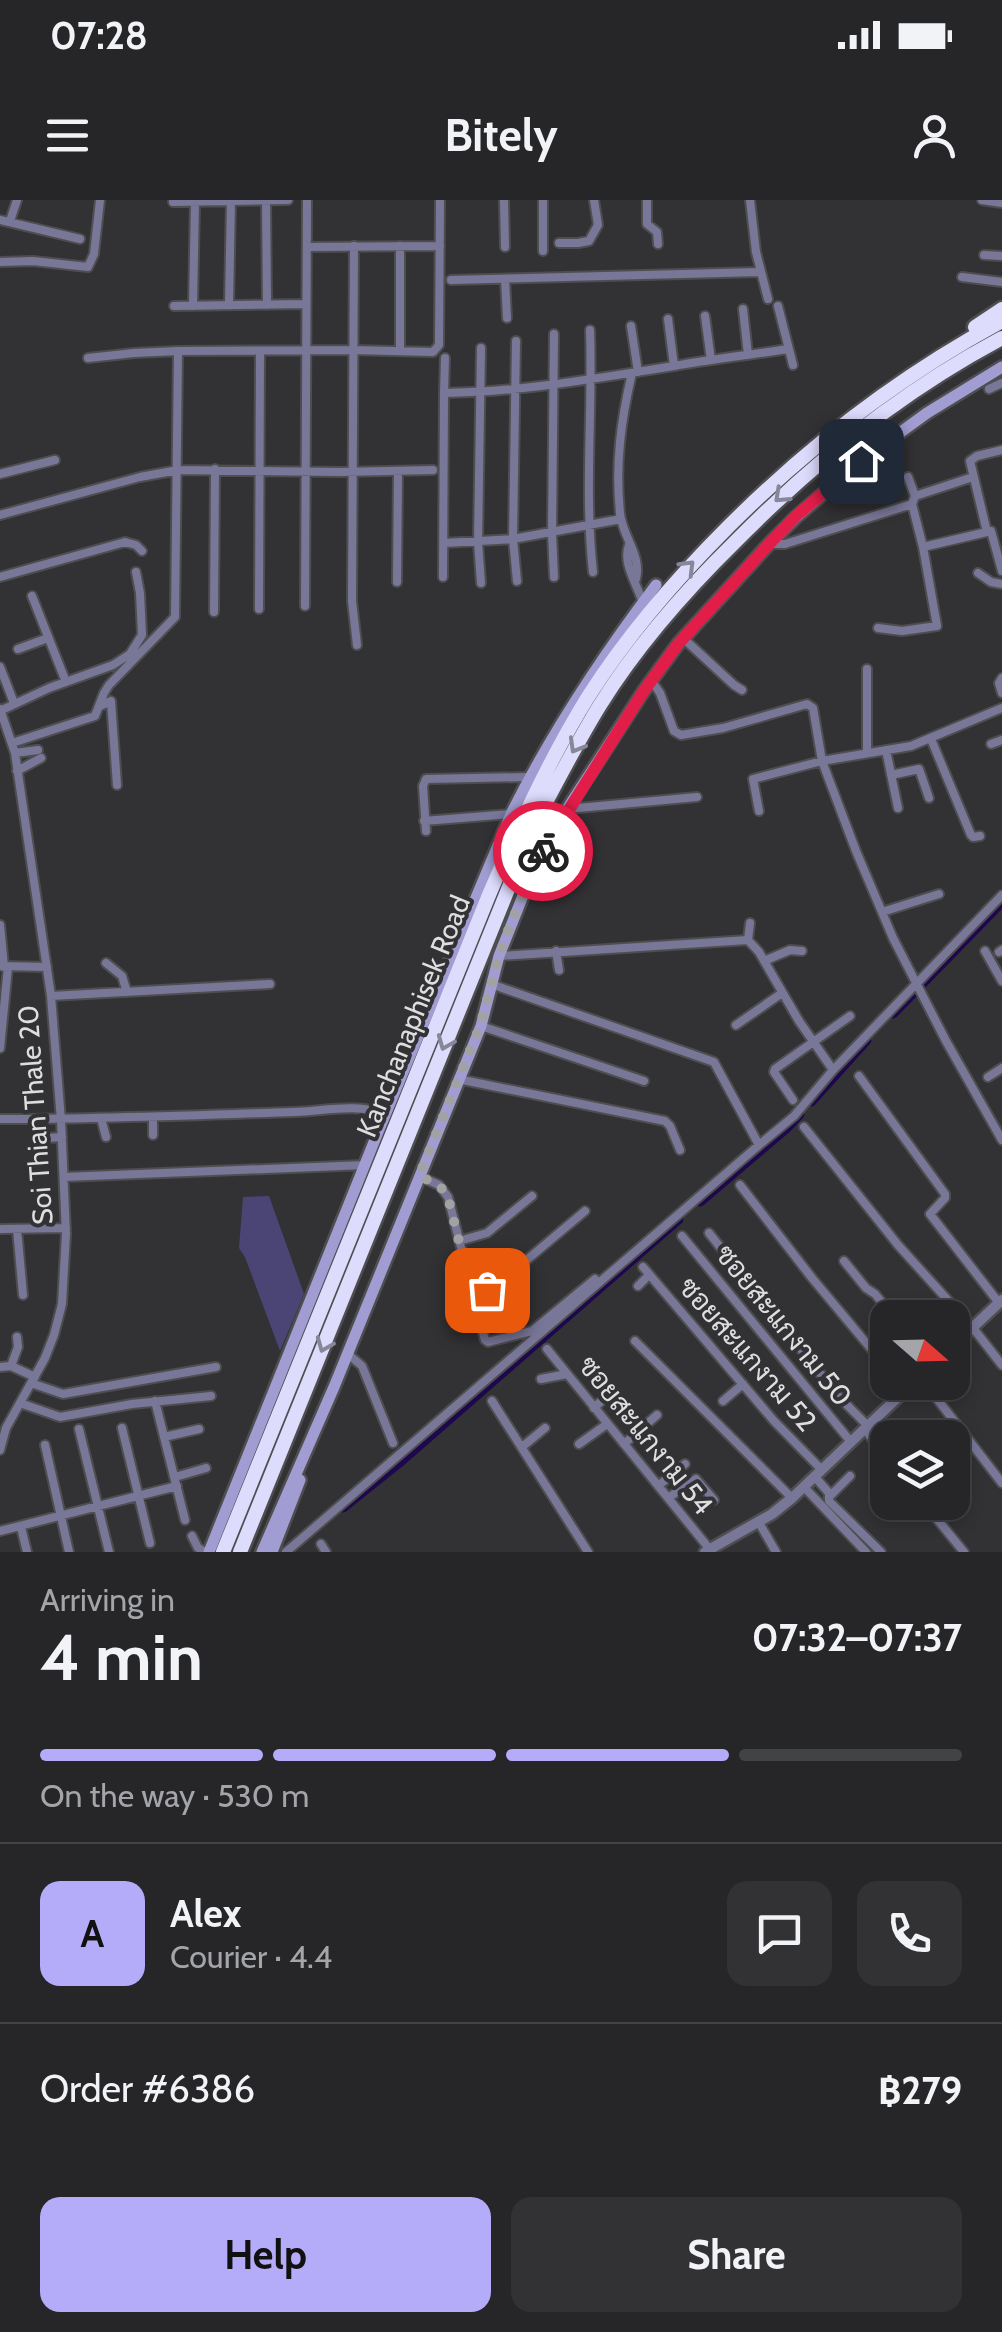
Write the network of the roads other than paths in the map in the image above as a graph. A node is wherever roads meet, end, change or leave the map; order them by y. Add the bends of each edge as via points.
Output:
1 (16, 200) edge
2 (100, 200) edge
3 (231, 200) edge
4 (266, 200) edge
5 (288, 200) edge
6 (308, 200) edge
7 (440, 200) edge
8 (504, 200) edge
9 (543, 200) edge
10 (594, 200) edge
11 (647, 200) edge
12 (750, 200) edge
13 (985, 200) edge
14 (195, 201) edge
15 (174, 202) edge
16 (1002, 203) edge
17 (5, 221) edge
18 (80, 239) dead end
19 (560, 243) dead end
20 (658, 244) dead end
21 (354, 246) junction
22 (400, 246) junction
23 (440, 246) junction
24 (307, 247) junction
25 (505, 248) dead end
26 (543, 251) dead end
27 (984, 255) dead end
28 (1002, 256) edge
29 (0, 262) edge
30 (760, 272) junction
31 (962, 277) dead end
32 (505, 279) junction
33 (451, 280) dead end
34 (1002, 282) edge
35 (768, 299) dead end
36 (229, 304) junction
37 (267, 304) junction
38 (306, 304) junction
39 (174, 306) dead end
40 (193, 306) junction
41 (778, 306) dead end
42 (1002, 309) edge
43 (744, 310) dead end
44 (705, 316) dead end
45 (507, 318) dead end
46 (668, 319) dead end
47 (1002, 321) edge
48 (631, 326) dead end
49 (590, 330) dead end
50 (554, 334) dead end
51 (1002, 338) edge
52 (516, 341) dead end
53 (481, 348) dead end
54 (1002, 348) edge
55 (788, 349) junction
56 (353, 350) junction
57 (182, 351) junction
58 (305, 351) junction
59 (400, 351) junction
60 (260, 352) junction
61 (748, 355) junction
62 (88, 358) dead end
63 (445, 358) dead end
64 (712, 360) junction
65 (793, 365) dead end
66 (674, 366) junction
67 (1002, 367) edge
68 (635, 373) junction
69 (910, 375) junction
70 (592, 381) junction
71 (1002, 383) edge
72 (552, 385) junction
73 (516, 389) junction
74 (989, 389) dead end
75 (444, 393) junction
76 (481, 393) junction
77 (892, 406) junction
78 (1002, 450) edge
79 (55, 460) dead end
80 (215, 469) junction
81 (178, 470) junction
82 (433, 470) dead end
83 (259, 471) junction
84 (305, 471) junction
85 (398, 471) junction
86 (354, 472) junction
87 (0, 474) edge
88 (973, 477) junction
89 (908, 478) dead end
90 (913, 500) junction
91 (0, 515) edge
92 (620, 519) junction
93 (588, 524) junction
94 (1002, 528) edge
95 (989, 531) junction
96 (552, 533) junction
97 (513, 539) junction
98 (444, 542) junction
99 (478, 542) junction
100 (769, 544) junction
101 (922, 547) junction
102 (142, 551) dead end
103 (1002, 571) edge
104 (136, 572) dead end
105 (593, 572) dead end
106 (978, 573) dead end
107 (0, 577) edge
108 (443, 577) dead end
109 (554, 577) dead end
110 (517, 581) dead end
111 (397, 582) dead end
112 (482, 584) dead end
113 (1002, 584) edge
114 (656, 585) dead end
115 (32, 596) dead end
116 (643, 603) junction
117 (305, 606) dead end
118 (259, 609) dead end
119 (214, 612) dead end
120 (878, 628) dead end
121 (48, 638) junction
122 (683, 638) junction
123 (358, 645) dead end
124 (18, 650) dead end
125 (0, 668) edge
126 (868, 669) dead end
127 (1002, 678) edge
128 (652, 680) junction
129 (66, 682) junction
130 (742, 690) dead end
131 (1002, 693) edge
132 (14, 703) junction
133 (100, 706) junction
134 (1002, 708) edge
135 (0, 710) edge
136 (2, 723) edge
137 (931, 739) junction
138 (1002, 740) edge
139 (12, 743) junction
140 (992, 744) dead end
141 (886, 750) junction
142 (15, 753) junction
143 (867, 753) junction
144 (822, 761) junction
145 (17, 771) junction
146 (891, 775) junction
147 (529, 777) junction
148 (117, 784) dead end
149 (697, 797) dead end
150 (929, 798) dead end
151 (898, 808) dead end
152 (567, 810) junction
153 (759, 811) dead end
154 (511, 814) junction
155 (980, 836) dead end
156 (939, 894) dead end
157 (1002, 895) edge
158 (882, 912) junction
159 (750, 923) dead end
160 (0, 925) edge
161 (748, 940) junction
162 (556, 951) junction
163 (802, 952) dead end
164 (985, 952) dead end
165 (499, 956) junction
166 (764, 962) junction
167 (106, 963) dead end
168 (4, 967) edge
169 (47, 968) junction
170 (559, 970) dead end
171 (1002, 981) edge
172 (917, 982) junction
173 (270, 984) dead end
174 (491, 984) junction
175 (126, 992) junction
176 (782, 993) junction
177 (51, 996) junction
178 (850, 1016) dead end
179 (736, 1025) dead end
180 (480, 1026) junction
181 (813, 1042) junction
182 (0, 1048) edge
183 (1002, 1068) edge
184 (833, 1070) junction
185 (859, 1076) dead end
186 (988, 1076) dead end
187 (458, 1079) junction
188 (644, 1081) dead end
189 (793, 1100) dead end
190 (386, 1114) junction
191 (153, 1117) junction
192 (101, 1118) junction
193 (0, 1120) edge
194 (61, 1120) junction
195 (804, 1126) dead end
196 (153, 1135) dead end
197 (62, 1137) junction
198 (106, 1137) dead end
199 (1002, 1140) edge
200 (759, 1145) junction
201 (40, 1146) dead end
202 (680, 1150) dead end
203 (365, 1165) junction
204 (419, 1176) junction
205 (64, 1177) junction
206 (740, 1185) dead end
207 (532, 1196) dead end
208 (585, 1212) dead end
209 (66, 1228) junction
210 (0, 1229) edge
211 (17, 1229) junction
212 (710, 1232) dead end
213 (682, 1236) dead end
214 (459, 1241) junction
215 (844, 1261) dead end
216 (594, 1279) dead end
217 (638, 1286) dead end
218 (472, 1294) junction
219 (23, 1295) dead end
220 (881, 1300) edge
221 (1000, 1302) edge
222 (692, 1325) junction
223 (973, 1328) junction
224 (970, 1331) edge
225 (684, 1334) dead end
226 (17, 1337) dead end
227 (635, 1341) dead end
228 (870, 1347) edge
229 (546, 1348) dead end
230 (348, 1354) junction
231 (11, 1366) junction
232 (1002, 1366) edge
233 (0, 1367) edge
234 (216, 1367) dead end
235 (567, 1374) junction
236 (542, 1379) dead end
237 (33, 1380) junction
238 (743, 1384) junction
239 (334, 1387) junction
240 (611, 1392) dead end
241 (211, 1396) dead end
242 (492, 1400) dead end
243 (893, 1400) edge
244 (938, 1400) edge
245 (154, 1401) junction
246 (723, 1401) dead end
247 (20, 1404) junction
248 (594, 1408) junction
249 (657, 1414) dead end
250 (608, 1424) junction
251 (3, 1426) edge
252 (122, 1428) dead end
253 (546, 1428) dead end
254 (866, 1428) junction
255 (79, 1429) dead end
256 (199, 1429) dead end
257 (870, 1434) edge
258 (164, 1437) junction
259 (851, 1442) junction
260 (394, 1443) dead end
261 (579, 1444) dead end
262 (624, 1444) junction
263 (45, 1445) dead end
264 (522, 1447) junction
265 (0, 1450) edge
266 (684, 1464) dead end
267 (206, 1468) dead end
268 (818, 1473) junction
269 (850, 1476) dead end
270 (176, 1482) junction
271 (1002, 1483) edge
272 (658, 1486) junction
273 (804, 1487) junction
274 (138, 1496) junction
275 (829, 1497) junction
276 (668, 1498) junction
277 (792, 1498) junction
278 (714, 1500) dead end
279 (99, 1506) junction
280 (62, 1516) junction
281 (185, 1520) dead end
282 (938, 1520) edge
283 (758, 1522) junction
284 (21, 1527) junction
285 (0, 1531) edge
286 (845, 1532) junction
287 (192, 1536) dead end
288 (836, 1540) dead end
289 (150, 1544) dead end
290 (709, 1551) edge
291 (27, 1552) edge
292 (69, 1552) edge
293 (109, 1552) edge
294 (207, 1552) edge
295 (224, 1552) edge
296 (240, 1552) edge
297 (254, 1552) edge
298 (262, 1552) edge
299 (272, 1552) edge
300 (286, 1552) edge
301 (588, 1552) edge
302 (776, 1552) edge
303 (866, 1552) edge
304 (881, 1552) edge
305 (964, 1552) edge

1 - 17 street
2 - 29 street via 88,267
3 - 4 street
3 - 14 street
3 - 36 street
4 - 5 street
4 - 37 street
6 - 24 street
7 - 23 street
8 - 25 street
9 - 26 street
10 - 19 street via 598,226 589,240
11 - 20 street via 647,224
12 - 30 street
13 - 16 street
14 - 15 street
14 - 40 street
17 - 18 street
21 - 22 street
21 - 24 street
21 - 56 street
22 - 23 street
22 - 59 street
23 - 59 street via 439,345 433,352
24 - 38 street
27 - 28 street
30 - 32 street
30 - 35 street
31 - 34 street
32 - 33 street
32 - 45 street
36 - 37 street
36 - 40 street
37 - 38 street
38 - 58 street
39 - 40 street
41 - 55 street
42 - 69 highway
43 - 61 street
44 - 64 street
46 - 66 street
47 - 69 highway, Kanchanaphisek Road
48 - 68 street
49 - 70 street
50 - 72 street
51 - 77 highway, Kanchanaphisek Road
52 - 73 street
53 - 76 street
54 - 77 highway
55 - 61 street
55 - 65 street
56 - 58 street
56 - 59 street
56 - 86 street
57 - 60 street
57 - 62 street
57 - 81 street
58 - 60 street
58 - 84 street
60 - 83 street
61 - 64 street
63 - 75 street
64 - 66 street
66 - 68 street
67 - 100 main road via 861,461
68 - 70 street
68 - 92 street via 622,420
295 -> 69 highway, Kanchanaphisek Road via 488,895 557,750 599,680 676,578 792,466
70 - 72 street
70 - 93 street
71 - 74 street
72 - 73 street
72 - 96 street
73 - 76 street
73 - 97 street
75 - 76 street
75 - 98 street
76 - 99 street
77 -> 296 highway, Kanchanaphisek Road via 790,487 689,587 601,703 570,756 502,900
78 - 88 street via 972,458
79 - 87 street
80 - 81 street
80 - 83 street
80 - 119 street
81 - 91 street
81 - 133 street via 175,617 110,685
82 - 85 street
83 - 84 street
83 - 118 street
84 - 86 street
84 - 117 street
85 - 86 street
85 - 111 street
86 - 123 street
88 - 90 street
88 - 95 street
89 - 90 street
90 - 100 street
90 - 101 street
92 - 93 street
92 - 116 street
93 - 96 street
93 - 105 street
94 - 95 street
95 - 101 street
95 - 103 street
96 - 97 street
96 - 109 street
97 - 99 street
97 - 110 street
98 - 99 street
98 - 108 street
99 - 112 street
100 - 122 main road
101 - 120 street via 937,626
102 - 107 street via 126,542
104 - 129 street via 138,642 121,661
106 - 113 street
114 - 116 main road
115 - 121 street
116 - 147 main road via 572,702
121 - 124 street
121 - 129 street
122 - 128 main road
122 - 130 street
125 - 132 street
126 - 143 street
127 - 131 street
128 - 144 street via 681,735 810,705
128 - 152 main road
129 - 132 street
132 - 135 street
133 - 139 street via 95,716
133 - 148 street via 111,701
134 - 137 street
135 - 136 street, Soi Thian Thale 20
136 - 139 street, Soi Thian Thale 20
137 - 141 street
137 - 155 street via 973,837
138 - 140 street
139 - 142 street, Soi Thian Thale 20
141 - 143 street
141 - 146 street
142 - 145 street, Soi Thian Thale 20
142 - 145 street via 39,754
143 - 144 street
144 - 153 street via 752,775
144 - 158 street
145 - 169 street, Soi Thian Thale 20
146 - 150 street via 919,769
146 - 151 street
147 - 154 main road
147 - 154 street via 426,779 423,786 425,826
149 - 152 street
152 - 165 main road via 534,868
154 - 190 main road
156 - 158 street
157 - 172 street
158 - 172 street
159 - 161 street
160 - 168 street
161 - 162 street
161 - 166 street
162 - 165 street
162 - 170 street
163 - 166 street via 793,949
164 - 171 street
165 - 174 main road
166 - 176 street
167 - 175 street via 122,976
168 - 169 street
168 - 182 street
169 - 177 street, Soi Thian Thale 20
172 - 184 street
172 - 199 street
173 - 175 street
174 - 180 main road
174 - 200 street via 714,1062
175 - 177 street
176 - 179 street
176 - 181 street
177 - 194 street, Soi Thian Thale 20
178 - 181 street
180 - 187 main road
180 - 188 street
181 - 184 street
181 - 189 street via 775,1069
183 - 186 street
184 - 200 street
185 - 221 street via 945,1194 930,1214
187 - 202 street via 665,1120
187 - 204 main road
190 - 191 street via 336,1109
190 - 203 main road
191 - 192 street
191 - 196 street
192 - 194 street
192 - 198 street
193 - 194 street
194 - 197 street, Soi Thian Thale 20
195 - 223 street
197 - 201 street
197 - 205 street, Soi Thian Thale 20
200 - 300 street
203 - 205 street
203 - 294 main road
204 - 214 street via 448,1197
204 - 230 main road
205 - 209 street, Soi Thian Thale 20
206 - 228 street
207 - 214 street via 487,1232
208 - 218 street via 498,1284
209 - 211 street
209 - 237 street, Soi Thian Thale 20 via 62,1304
210 - 211 street
211 - 219 street
212 - 254 street
213 - 259 street, ซอยสะแกงาม 50
214 - 218 street
215 - 220 street
216 - 218 street via 535,1329 496,1342 484,1340
217 - 222 street, ซอยสะแกงาม 52 via 646,1271
221 - 223 street
222 - 225 street
222 - 238 street, ซอยสะแกงาม 52
223 - 224 street
223 - 232 street
226 - 231 street
227 - 277 street
229 - 235 street, ซอยสะแกงาม 54
230 - 239 main road
230 - 260 street via 362,1366
231 - 233 street
231 - 237 street
234 - 237 street via 63,1394
235 - 236 street
235 - 248 street, ซอยสะแกงาม 54
237 - 247 street, Soi Thian Thale 20
238 - 246 street
238 - 268 street, ซอยสะแกงาม 52
239 - 297 main road
239 - 298 main road
239 - 299 main road
240 - 248 street
241 - 245 street
242 - 264 street
243 - 254 street
244 - 271 street
245 - 247 street via 60,1418
245 - 258 street
247 - 251 street, Soi Thian Thale 20
248 - 250 street, ซอยสะแกงาม 54
249 - 262 street
250 - 261 street
250 - 262 street, ซอยสะแกงาม 54
251 - 265 street, Soi Thian Thale 20
252 - 274 street
253 - 264 street
254 - 257 street
254 - 259 street
255 - 279 street
256 - 258 street
258 - 270 street
259 - 268 street
262 - 272 street, ซอยสะแกงาม 54
263 - 280 street
264 - 301 street
266 - 272 street
267 - 270 street
268 - 273 street
268 - 275 street, ซอยสะแกงาม 52
269 - 275 street
270 - 274 street
270 - 281 street
272 - 276 street, ซอยสะแกงาม 54
273 - 277 street
273 - 286 street
274 - 279 street
274 - 289 street
275 - 304 street, ซอยสะแกงาม 52
276 - 278 street via 696,1478
276 - 290 street, ซอยสะแกงาม 54
277 - 283 street
279 - 280 street
279 - 293 street
280 - 284 street
280 - 292 street
282 - 305 street
283 - 290 street
283 - 302 street
284 - 285 street
284 - 291 street
286 - 288 street
286 - 303 street
287 - 294 street

